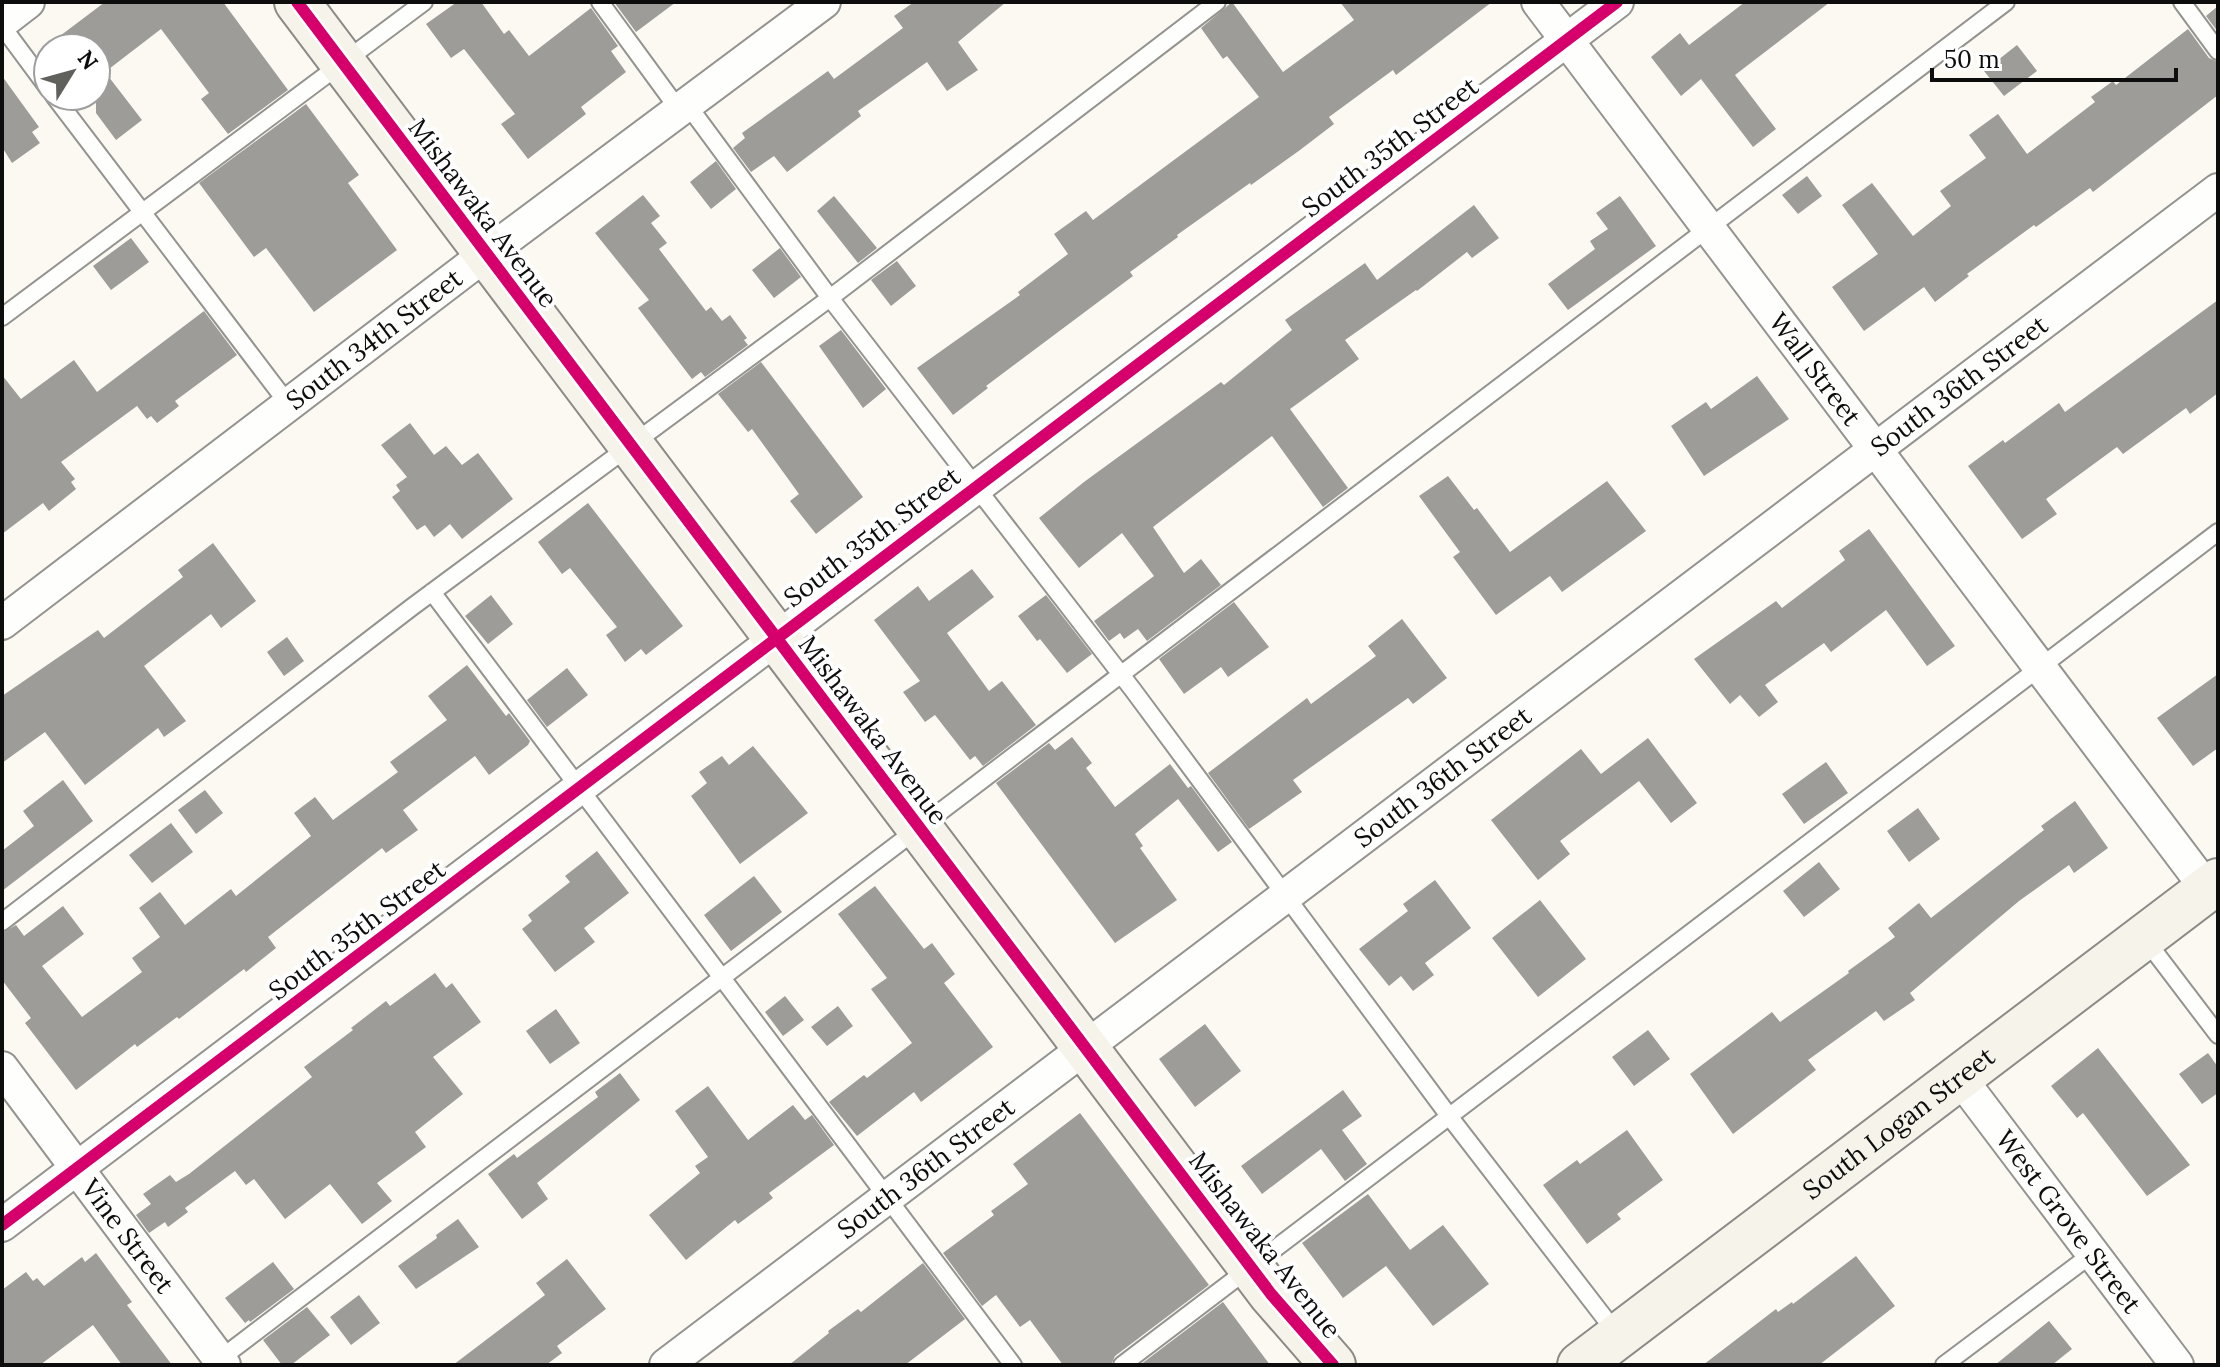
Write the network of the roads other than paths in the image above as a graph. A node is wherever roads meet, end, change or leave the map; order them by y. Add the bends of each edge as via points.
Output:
1 (28, 2) edge
2 (297, 2) edge
3 (424, 2) edge
4 (600, 2) edge
5 (824, 2) edge
6 (1217, 2) edge
7 (1538, 2) edge
8 (1617, 2) edge
9 (2006, 2) edge
10 (2182, 2) edge
11 (2, 24) edge
12 (1568, 41) junction
13 (2218, 51) edge
14 (342, 61) junction
15 (32, 66) edge
16 (683, 107) junction
17 (66, 112) edge
18 (2218, 190) edge
19 (141, 211) junction
20 (1709, 228) junction
21 (486, 254) junction
22 (830, 298) junction
23 (2, 317) edge
24 (289, 405) junction
25 (629, 444) junction
26 (1876, 450) junction
27 (975, 486) junction
28 (2218, 532) edge
29 (432, 592) junction
30 (2, 623) edge
31 (776, 638) junction
32 (2040, 667) junction
33 (1120, 675) junction
34 (579, 789) junction
35 (919, 827) junction
36 (2212, 885) edge
37 (1287, 896) junction
38 (2, 922) edge
39 (2144, 938) junction
40 (721, 978) junction
41 (2218, 1035) edge
42 (1086, 1048) junction
43 (2, 1068) edge
44 (1960, 1078) junction
45 (1449, 1116) junction
46 (77, 1169) junction
47 (887, 1197) junction
48 (2, 1225) edge
49 (2092, 1254) junction
50 (1251, 1267) junction
51 (1600, 1355) edge
52 (218, 1363) edge
53 (666, 1365) edge
54 (1013, 1365) edge
55 (1122, 1365) edge
56 (1333, 1365) edge
57 (1944, 1365) edge
58 (2177, 1365) edge

1 - 11 street
2 - 14 main road, Mishawaka Avenue
3 - 14 lane
4 - 16 lane
5 - 16 street, South 34th Street
6 - 22 lane
7 - 12 street, Wall Street
8 - 12 street, South 35th Street
9 - 20 lane
10 - 13 lane
11 - 15 lane
12 - 20 street, Wall Street
12 - 27 street, South 35th Street
14 - 19 lane
14 - 21 main road, Mishawaka Avenue
16 - 21 street, South 34th Street
16 - 22 lane
17 - 19 lane
18 - 26 street, South 36th Street
19 - 23 lane
19 - 24 lane
20 - 26 street, Wall Street
20 - 33 lane
21 - 24 street, South 34th Street
21 - 25 main road, Mishawaka Avenue
22 - 25 lane
22 - 27 lane
24 - 30 street, South 34th Street
25 - 29 lane
25 - 31 main road, Mishawaka Avenue
26 - 32 street, Wall Street
26 - 37 street, South 36th Street
27 - 31 street, South 35th Street
27 - 33 lane
28 - 32 lane
29 - 34 lane
29 - 38 lane
31 - 34 street, South 35th Street
31 - 35 main road, Mishawaka Avenue
32 - 36 street, Wall Street
32 - 45 lane
33 - 35 lane
33 - 37 lane
34 - 40 lane
34 - 46 street, South 35th Street
35 - 40 lane
35 - 42 main road, Mishawaka Avenue
36 - 39 main road, South Logan Street
37 - 42 street, South 36th Street
37 - 45 lane
39 - 41 lane
39 - 44 main road, South Logan Street
40 - 47 lane
40 - 52 lane
42 - 47 street, South 36th Street
42 - 50 main road, Mishawaka Avenue
43 - 46 street, Vine Street
44 - 49 street, West Grove Street
44 - 51 main road, South Logan Street
45 - 50 lane
45 - 51 lane
46 - 48 street, South 35th Street
46 - 52 street, Vine Street
47 - 53 street, South 36th Street
47 - 54 lane
49 - 57 lane
49 - 58 street, West Grove Street
50 - 55 lane
50 - 56 main road, Mishawaka Avenue

